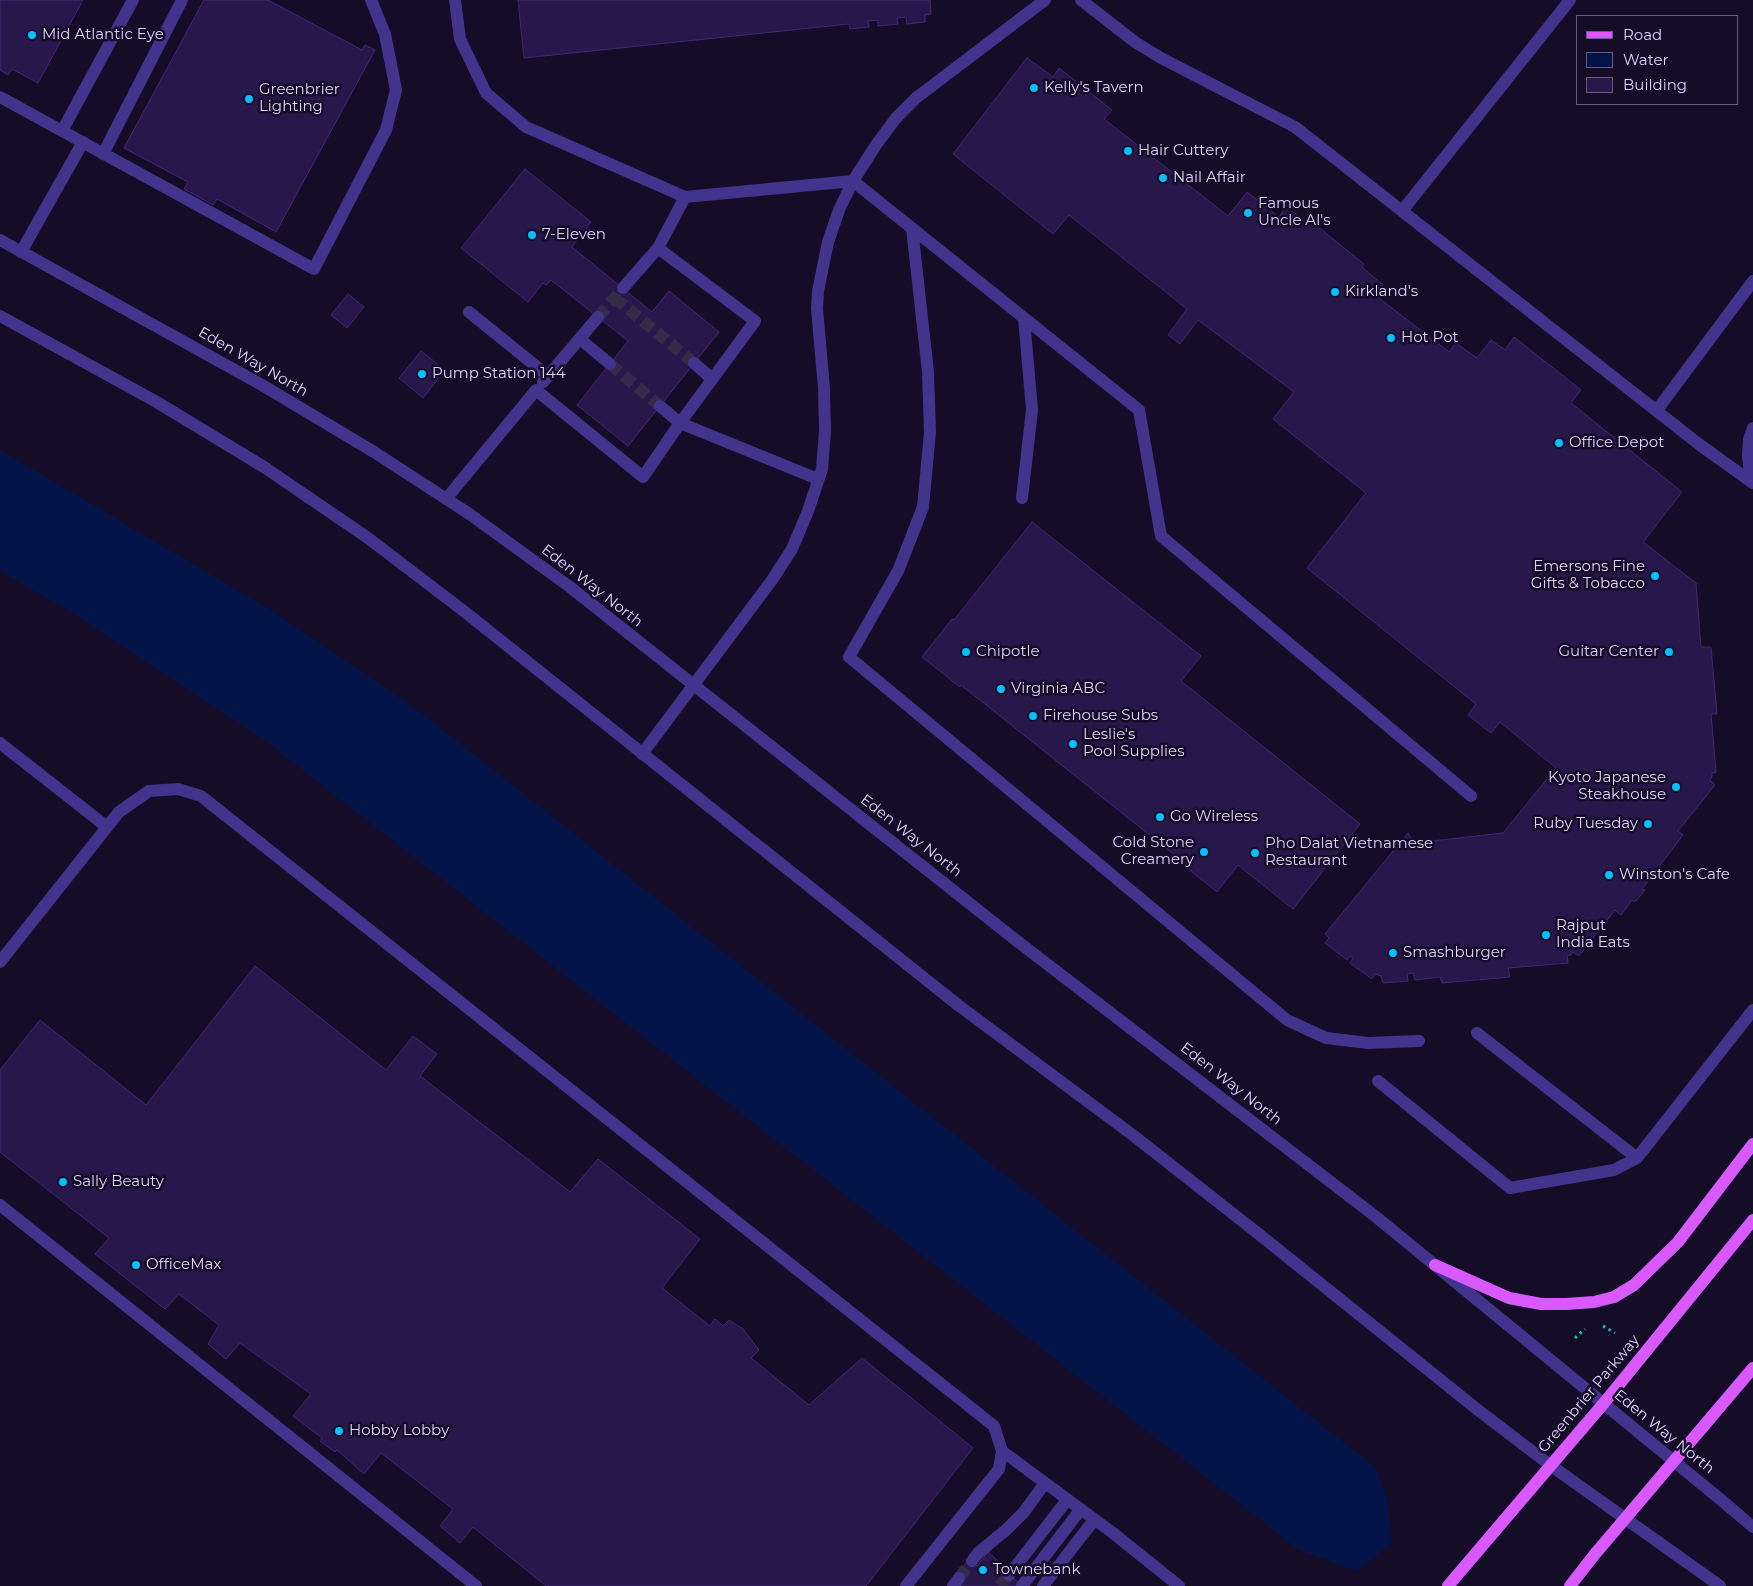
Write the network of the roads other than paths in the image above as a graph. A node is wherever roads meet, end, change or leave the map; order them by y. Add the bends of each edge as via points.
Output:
1 (133, 0) edge
2 (182, 0) edge
3 (371, 0) edge
4 (455, 0) edge
5 (1045, 0) edge
6 (1081, 0) edge
7 (1570, 0) edge
8 (0, 97) edge
9 (62, 131) junction
10 (83, 142) junction
11 (103, 154) junction
12 (853, 181) junction
13 (685, 197) junction
14 (1402, 211) junction
15 (912, 228) junction
16 (0, 240) edge
17 (658, 248) junction
18 (21, 252) junction
19 (1753, 281) edge
20 (623, 288) tunnel mouth
21 (469, 312) dead end
22 (0, 316) edge
23 (598, 317) tunnel mouth
24 (1024, 318) junction
25 (580, 339) junction
26 (694, 363) tunnel mouth
27 (610, 364) tunnel mouth
28 (548, 376) junction
29 (712, 379) junction
30 (536, 390) junction
31 (660, 406) tunnel mouth
32 (1657, 410) junction
33 (680, 424) junction
34 (1753, 428) edge
35 (818, 479) junction
36 (1752, 483) edge
37 (1022, 498) dead end
38 (446, 499) junction
39 (694, 686) junction
40 (0, 743) edge
41 (642, 754) junction
42 (1471, 796) dead end
43 (106, 828) junction
44 (0, 962) edge
45 (1753, 1010) edge
46 (1477, 1033) dead end
47 (1420, 1041) dead end
48 (1378, 1081) dead end
49 (1753, 1144) edge
50 (1637, 1158) junction
51 (0, 1205) edge
52 (1753, 1220) edge
53 (1435, 1265) junction
54 (1753, 1368) edge
55 (1604, 1403) junction
56 (1002, 1451) junction
57 (1674, 1462) junction
58 (1550, 1465) junction
59 (1045, 1483) junction
60 (1067, 1500) junction
61 (1081, 1509) junction
62 (1626, 1519) junction
63 (1094, 1520) junction
64 (1753, 1527) edge
65 (972, 1561) tunnel mouth
66 (1009, 1575) tunnel mouth
67 (476, 1586) edge
68 (906, 1586) edge
69 (1022, 1586) edge
70 (1043, 1586) edge
71 (1179, 1586) edge
72 (1448, 1586) edge
73 (1570, 1586) edge
74 (1720, 1586) edge

1 - 9 street
2 - 11 street
3 - 11 street via 385,34 396,90 386,130 314,269
4 - 13 street via 460,39 486,93 526,127
5 - 12 street via 916,98 896,118
6 - 14 street via 1161,58 1294,127
7 - 14 street
8 - 9 street
9 - 10 street
10 - 11 street
10 - 18 street
12 - 13 street
12 - 15 street
12 - 35 street via 828,242 818,291 826,431
13 - 17 street
14 - 32 street
15 - 24 street
15 - 47 street via 928,372 930,432 923,507 898,571 850,657 1287,1020 1326,1038 1368,1043
16 - 18 street, Eden Way North
17 - 20 street
17 - 29 street via 755,322
18 - 38 street, Eden Way North via 262,385
19 - 32 street
21 - 28 street
22 - 41 street via 154,401 280,478 368,538
23 - 25 street
24 - 37 street via 1032,410
24 - 42 street via 1139,410 1161,536
25 - 27 street
25 - 28 street
26 - 29 street
28 - 30 street
29 - 33 street
30 - 33 street via 643,477
30 - 38 street
31 - 33 street
32 - 36 street
33 - 35 street
34 - 36 street via 1748,447
35 - 39 street via 792,550
38 - 39 street, Eden Way North via 570,587
39 - 41 street
39 - 53 street, Eden Way North
40 - 43 street
41 - 58 street via 958,1005 1142,1142
43 - 44 street
43 - 56 street via 118,812 150,791 178,789 201,796 994,1426
45 - 50 street
46 - 50 street
48 - 50 street via 1510,1188 1614,1170
49 - 53 main road via 1678,1242 1634,1285 1614,1297 1594,1302 1541,1304 1509,1298
51 - 67 street
52 - 55 main road, Greenbrier Parkway
53 - 55 street, Eden Way North
54 - 57 main road
55 - 57 street, Eden Way North
55 - 58 main road, Greenbrier Parkway
56 - 59 street
56 - 68 street via 998,1469
57 - 62 main road
57 - 64 street, Eden Way North
58 - 62 street
58 - 72 main road, Greenbrier Parkway
59 - 60 street
59 - 65 street via 1024,1512
60 - 61 street
60 - 66 street
61 - 63 street
61 - 69 street
62 - 73 main road
62 - 74 street
63 - 70 street
63 - 71 street

